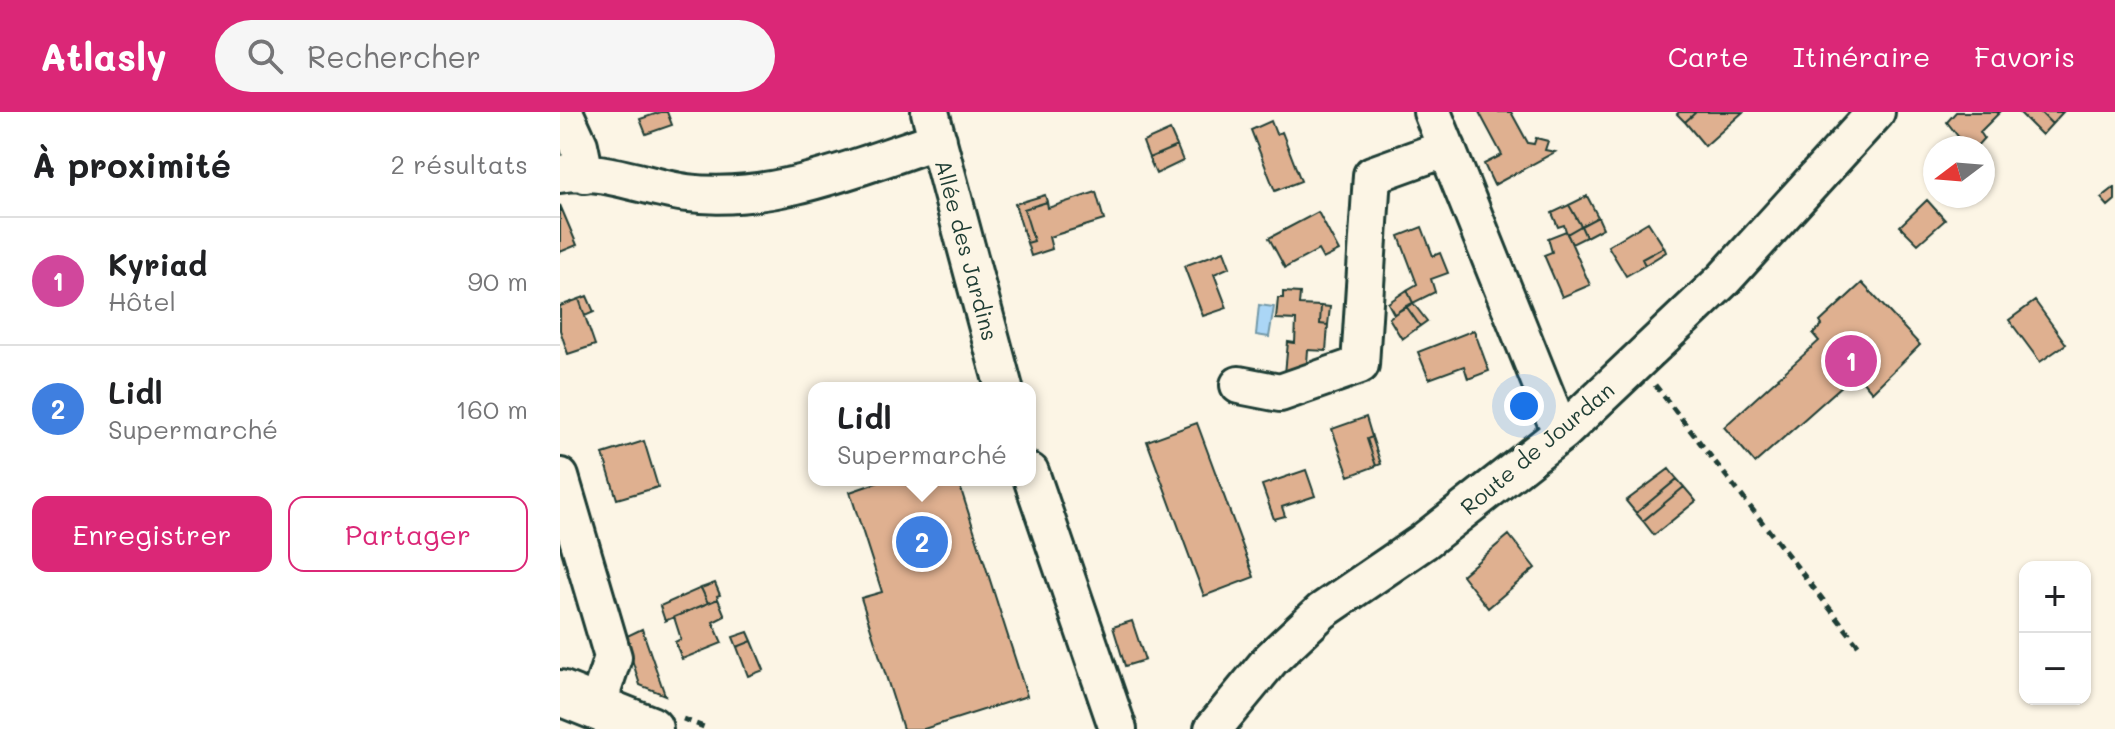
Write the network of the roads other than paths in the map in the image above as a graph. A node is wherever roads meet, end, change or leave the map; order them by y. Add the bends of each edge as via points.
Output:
1 (564, 112) edge
2 (1432, 112) edge
3 (1876, 112) edge
4 (934, 126) edge
5 (1447, 148) junction
6 (572, 174) edge
7 (1002, 382) edge
8 (1239, 385) dead end
9 (1564, 431) junction
10 (560, 477) edge
11 (1035, 486) edge
12 (574, 712) edge
13 (650, 729) edge
14 (1118, 729) edge
15 (1213, 729) edge

1 - 6 street via 579,145
2 - 5 street
3 - 9 street, Route de Jourdan via 1724,279
4 - 6 street via 800,186 748,193 688,193
4 - 7 street, Allée des Jardins
5 - 8 street via 1372,175 1360,365 1280,393
5 - 9 street
9 - 15 street, Route de Jourdan via 1423,542 1322,611 1271,659
10 - 12 street via 613,657
11 - 14 street
12 - 13 main road

